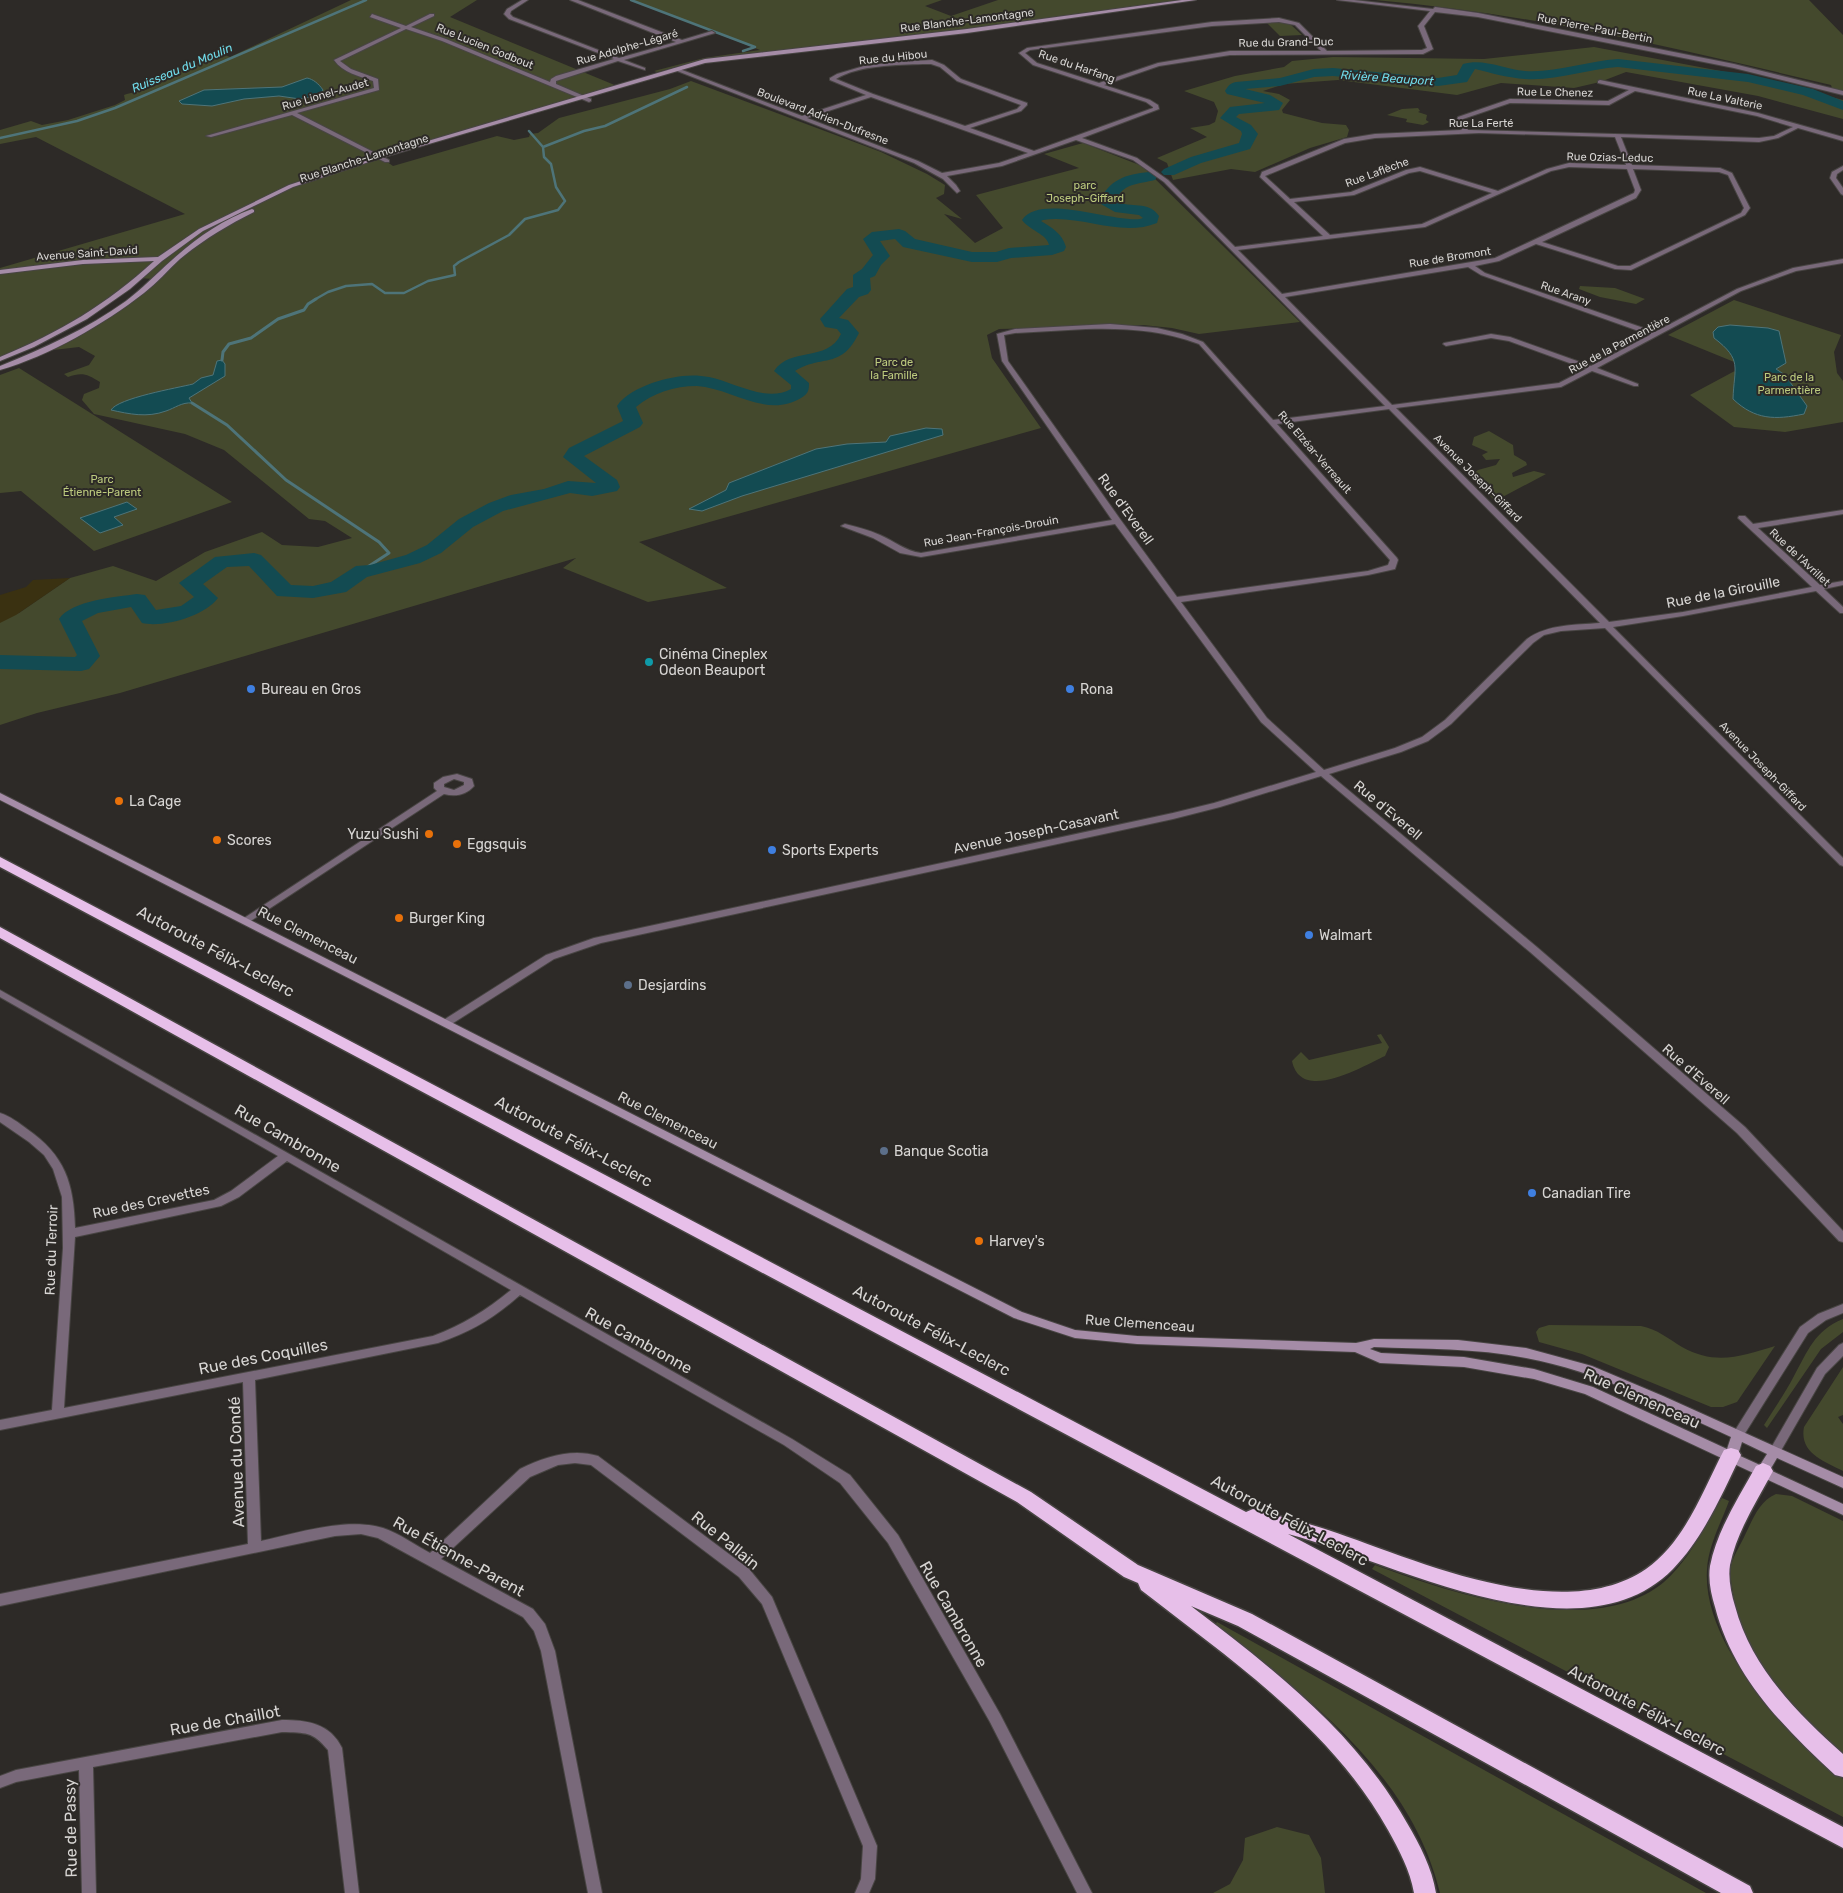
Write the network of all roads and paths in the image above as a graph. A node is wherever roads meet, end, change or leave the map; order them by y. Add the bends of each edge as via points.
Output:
1 (524, 0) edge
2 (573, 0) edge
3 (1193, 0) edge
4 (1340, 0) edge
5 (1435, 9) junction
6 (432, 15) dead end
7 (372, 16) dead end
8 (409, 27) junction
9 (712, 34) dead end
10 (682, 42) junction
11 (1325, 52) junction
12 (773, 53) junction
13 (619, 60) junction
14 (643, 69) dead end
15 (675, 69) junction
16 (684, 73) junction
17 (1600, 82) dead end
18 (553, 84) junction
19 (1098, 85) junction
20 (1634, 89) junction
21 (1843, 93) edge
22 (871, 96) junction
23 (582, 97) junction
24 (589, 100) junction
25 (293, 113) junction
26 (801, 118) junction
27 (1798, 126) junction
28 (966, 128) junction
29 (1467, 132) junction
30 (1617, 135) junction
31 (209, 136) dead end
32 (1077, 138) junction
33 (1843, 138) edge
34 (1034, 152) junction
35 (379, 157) junction
36 (387, 161) junction
37 (1629, 167) junction
38 (1843, 168) edge
39 (942, 175) junction
40 (957, 191) dead end
41 (1499, 193) junction
42 (1843, 193) edge
43 (1289, 201) junction
44 (1329, 238) junction
45 (1536, 242) junction
46 (1233, 249) junction
47 (160, 259) junction
48 (177, 259) junction
49 (1843, 261) edge
50 (152, 266) junction
51 (169, 266) junction
52 (1471, 266) junction
53 (0, 272) edge
54 (0, 277) edge
55 (1280, 296) junction
56 (1000, 334) joint
57 (1657, 335) junction
58 (1446, 344) dead end
59 (0, 358) edge
60 (0, 368) edge
61 (1593, 369) junction
62 (1636, 385) dead end
63 (1391, 407) junction
64 (1274, 422) junction
65 (1843, 512) edge
66 (1742, 518) dead end
67 (1117, 521) junction
68 (845, 526) dead end
69 (1751, 528) junction
70 (1843, 583) edge
71 (1816, 588) junction
72 (1175, 600) junction
73 (1843, 611) edge
74 (1608, 625) junction
75 (1322, 773) junction
76 (443, 791) dead end
77 (0, 796) edge
78 (0, 861) edge
79 (1843, 864) edge
80 (246, 920) junction
81 (0, 932) edge
82 (0, 993) edge
83 (446, 1023) junction
84 (0, 1117) edge
85 (286, 1156) junction
86 (68, 1234) junction
87 (1843, 1238) edge
88 (518, 1290) junction
89 (1843, 1308) edge
90 (1356, 1348) junction
91 (1843, 1348) edge
92 (249, 1375) junction
93 (58, 1413) junction
94 (0, 1424) edge
95 (1738, 1436) junction
96 (1775, 1450) junction
97 (1731, 1455) junction
98 (1763, 1471) junction
99 (1843, 1483) edge
100 (1223, 1508) junction
101 (1843, 1510) edge
102 (255, 1547) junction
103 (431, 1561) junction
104 (1131, 1571) junction
105 (0, 1600) edge
106 (86, 1762) junction
107 (1843, 1768) edge
108 (0, 1782) edge
109 (1843, 1838) edge
110 (89, 1893) edge
111 (352, 1893) edge
112 (595, 1893) edge
113 (862, 1893) edge
114 (1085, 1893) edge
115 (1425, 1893) edge
116 (1742, 1893) edge

1 - 13 street via 509,10 507,14 511,18
2 - 10 street
3 - 12 street, Rue Blanche-Lamontagne
4 - 5 street, Rue Pierre-Paul-Bertin
5 - 11 street, Rue du Grand-Duc via 1421,26 1430,46 1427,51
5 - 21 street, Rue Pierre-Paul-Bertin via 1734,66
6 - 8 street, Rue Lionel-Audet
7 - 8 street, Rue Lucien Godbout
8 - 18 street, Rue Lucien Godbout
8 - 25 street, Rue Lionel-Audet via 337,60 349,70 376,80 378,89
9 - 10 street, Rue Adolphe-Légaré
10 - 13 street, Rue Adolphe-Légaré
11 - 19 street, Rue du Grand-Duc via 1221,55 1158,65
11 - 19 street, Rue du Harfang via 1297,24 1279,20 1212,24 1029,49 1022,53 1035,64
12 - 15 street, Rue Blanche-Lamontagne via 705,61
12 - 16 street, Rue Blanche-Lamontagne
13 - 14 street
13 - 18 street, Rue Adolphe-Légaré via 558,77 552,80
15 - 16 street, Boulevard Adrien-Dufresne
15 - 23 street, Rue Blanche-Lamontagne
16 - 24 street, Rue Blanche-Lamontagne
16 - 26 street, Boulevard Adrien-Dufresne
17 - 20 street, Rue La Valterie
18 - 23 street, Rue Lucien Godbout
19 - 32 street, Rue du Harfang via 1148,101 1156,109
20 - 27 street, Rue La Valterie
20 - 29 street, Rue Le Chenez via 1609,102 1502,103 1460,118 1459,122
22 - 26 street
22 - 28 street, Rue du Hibou
22 - 28 street, Rue du Hibou via 832,79 858,70 932,62 959,80 1025,104 1019,110
23 - 24 street, Rue Lucien Godbout
23 - 35 street, Rue Blanche-Lamontagne
24 - 36 street, Rue Blanche-Lamontagne
25 - 31 street, Rue Lionel-Audet
25 - 35 street
26 - 39 street, Boulevard Adrien-Dufresne
27 - 30 street, Rue La Ferté via 1776,137 1759,140
27 - 33 street, Rue La Valterie
28 - 34 street, Rue du Hibou
29 - 30 street, Rue La Ferté
29 - 43 street, Rue La Ferté via 1354,138 1264,173 1262,176
30 - 37 street, Rue de Bromont
32 - 34 street, Rue du Harfang
32 - 46 street, Avenue Joseph-Giffard via 1151,168
34 - 39 street, Rue du Harfang via 1000,165
35 - 36 street
35 - 47 street, Rue Blanche-Lamontagne via 291,186 237,211 201,230
36 - 48 street, Rue Blanche-Lamontagne via 297,190 248,212
37 - 41 street, Rue Ozias-Leduc via 1561,166
37 - 45 street, Rue de Bromont via 1638,194
37 - 45 street, Rue Ozias-Leduc via 1726,172 1747,211 1638,266 1624,269
38 - 42 street via 1834,173 1833,178
39 - 40 street, Boulevard Adrien-Dufresne
41 - 43 street, Rue Laflèche via 1420,168 1352,194
41 - 44 street, Rue Ozias-Leduc via 1423,226
43 - 44 street, Rue La Ferté
44 - 46 street, Rue Ozias-Leduc
45 - 52 street, Rue de Bromont via 1497,260
46 - 55 street, Avenue Joseph-Giffard
47 - 48 street, Avenue Saint-David
47 - 50 street, Rue Blanche-Lamontagne
47 - 53 street, Avenue Saint-David via 83,262
48 - 51 street, Rue Blanche-Lamontagne
49 - 57 street, Rue de la Parmentière via 1771,277 1739,290
50 - 51 street, Avenue Saint-David
50 - 54 street, Avenue Saint-David via 65,269
50 - 59 street, Rue Blanche-Lamontagne via 128,288 85,318 32,346
51 - 60 street, Rue Blanche-Lamontagne via 144,290 100,321 44,351
52 - 55 street, Rue de Bromont
52 - 57 street, Rue Arany via 1482,274
55 - 63 street, Avenue Joseph-Giffard
56 - 64 street, Rue Elzéar-Verreault via 1142,327 1184,336 1201,343
56 - 67 street, Rue d'Everell via 1005,361
57 - 61 street, Rue de la Parmentière
58 - 61 street via 1500,337
61 - 62 street
61 - 63 street, Rue de la Parmentière via 1561,385
63 - 64 street, Rue de la Parmentière
63 - 74 street, Avenue Joseph-Giffard
64 - 72 street, Rue Elzéar-Verreault via 1389,554 1394,564 1368,573
65 - 69 street
66 - 69 street, Rue de l'Avrillet
67 - 68 street, Rue Jean-François-Drouin via 921,555 896,550 880,538
67 - 72 street, Rue d'Everell
69 - 71 street, Rue de l'Avrillet
70 - 71 street, Rue de la Girouille
71 - 73 street, Rue de l'Avrillet
71 - 74 street, Rue de la Girouille
72 - 75 street, Rue d'Everell via 1264,720
74 - 75 street, Avenue Joseph-Casavant via 1541,633 1448,722 1425,739
74 - 79 street, Avenue Joseph-Giffard
75 - 83 street, Avenue Joseph-Casavant via 1180,814 598,940 550,957
75 - 87 street, Rue d'Everell via 1534,950 1741,1130
76 - 80 street
77 - 80 street, Rue Clemenceau
78 - 100 highway, Autoroute Félix-Leclerc
80 - 83 street, Rue Clemenceau
81 - 104 highway via 1024,1497
82 - 85 street, Rue Cambronne
83 - 90 street, Rue Clemenceau via 1018,1315 1075,1334 1137,1340
84 - 86 street, Rue du Terroir via 48,1152 60,1171 67,1197
85 - 86 street, Rue des Crevettes via 235,1194 217,1203
85 - 88 street, Rue Cambronne
86 - 93 street, Rue du Terroir
88 - 92 street, Rue des Coquilles via 489,1316 434,1340
88 - 114 street, Rue Cambronne via 788,1442 846,1479 893,1539 995,1718
89 - 95 street via 1822,1316 1804,1330
90 - 95 street, Rue Clemenceau via 1374,1343 1458,1345 1526,1353 1592,1371 1659,1398
90 - 97 street, Rue Clemenceau via 1380,1358 1464,1362 1534,1374 1589,1390
91 - 96 street via 1821,1371
92 - 93 street, Rue des Coquilles
92 - 102 street, Avenue du Condé
93 - 94 street, Rue des Coquilles
95 - 96 street, Rue Clemenceau
95 - 97 street
96 - 98 street
96 - 99 street, Rue Clemenceau
97 - 98 street, Rue Clemenceau
97 - 100 highway via 1707,1506 1667,1562 1652,1575 1622,1591 1580,1600 1503,1595 1462,1586 1335,1540
98 - 101 street, Rue Clemenceau
98 - 107 highway via 1720,1563 1725,1612 1747,1661 1767,1690 1792,1720
100 - 109 highway, Autoroute Félix-Leclerc
102 - 103 street, Rue Étienne-Parent via 361,1529 381,1533
102 - 105 street, Rue Étienne-Parent
103 - 112 street, Rue Étienne-Parent via 528,1613 540,1628 548,1650
103 - 113 street, Rue Pallain via 525,1473 544,1462 575,1456 594,1460 744,1573 767,1601 870,1846 868,1879
104 - 115 highway via 1286,1692 1322,1727 1354,1763 1395,1819 1423,1878
104 - 116 highway via 1245,1620
106 - 108 street, Rue de Chaillot
106 - 110 street, Rue de Passy
106 - 111 street, Rue de Chaillot via 282,1726 321,1730 335,1748

